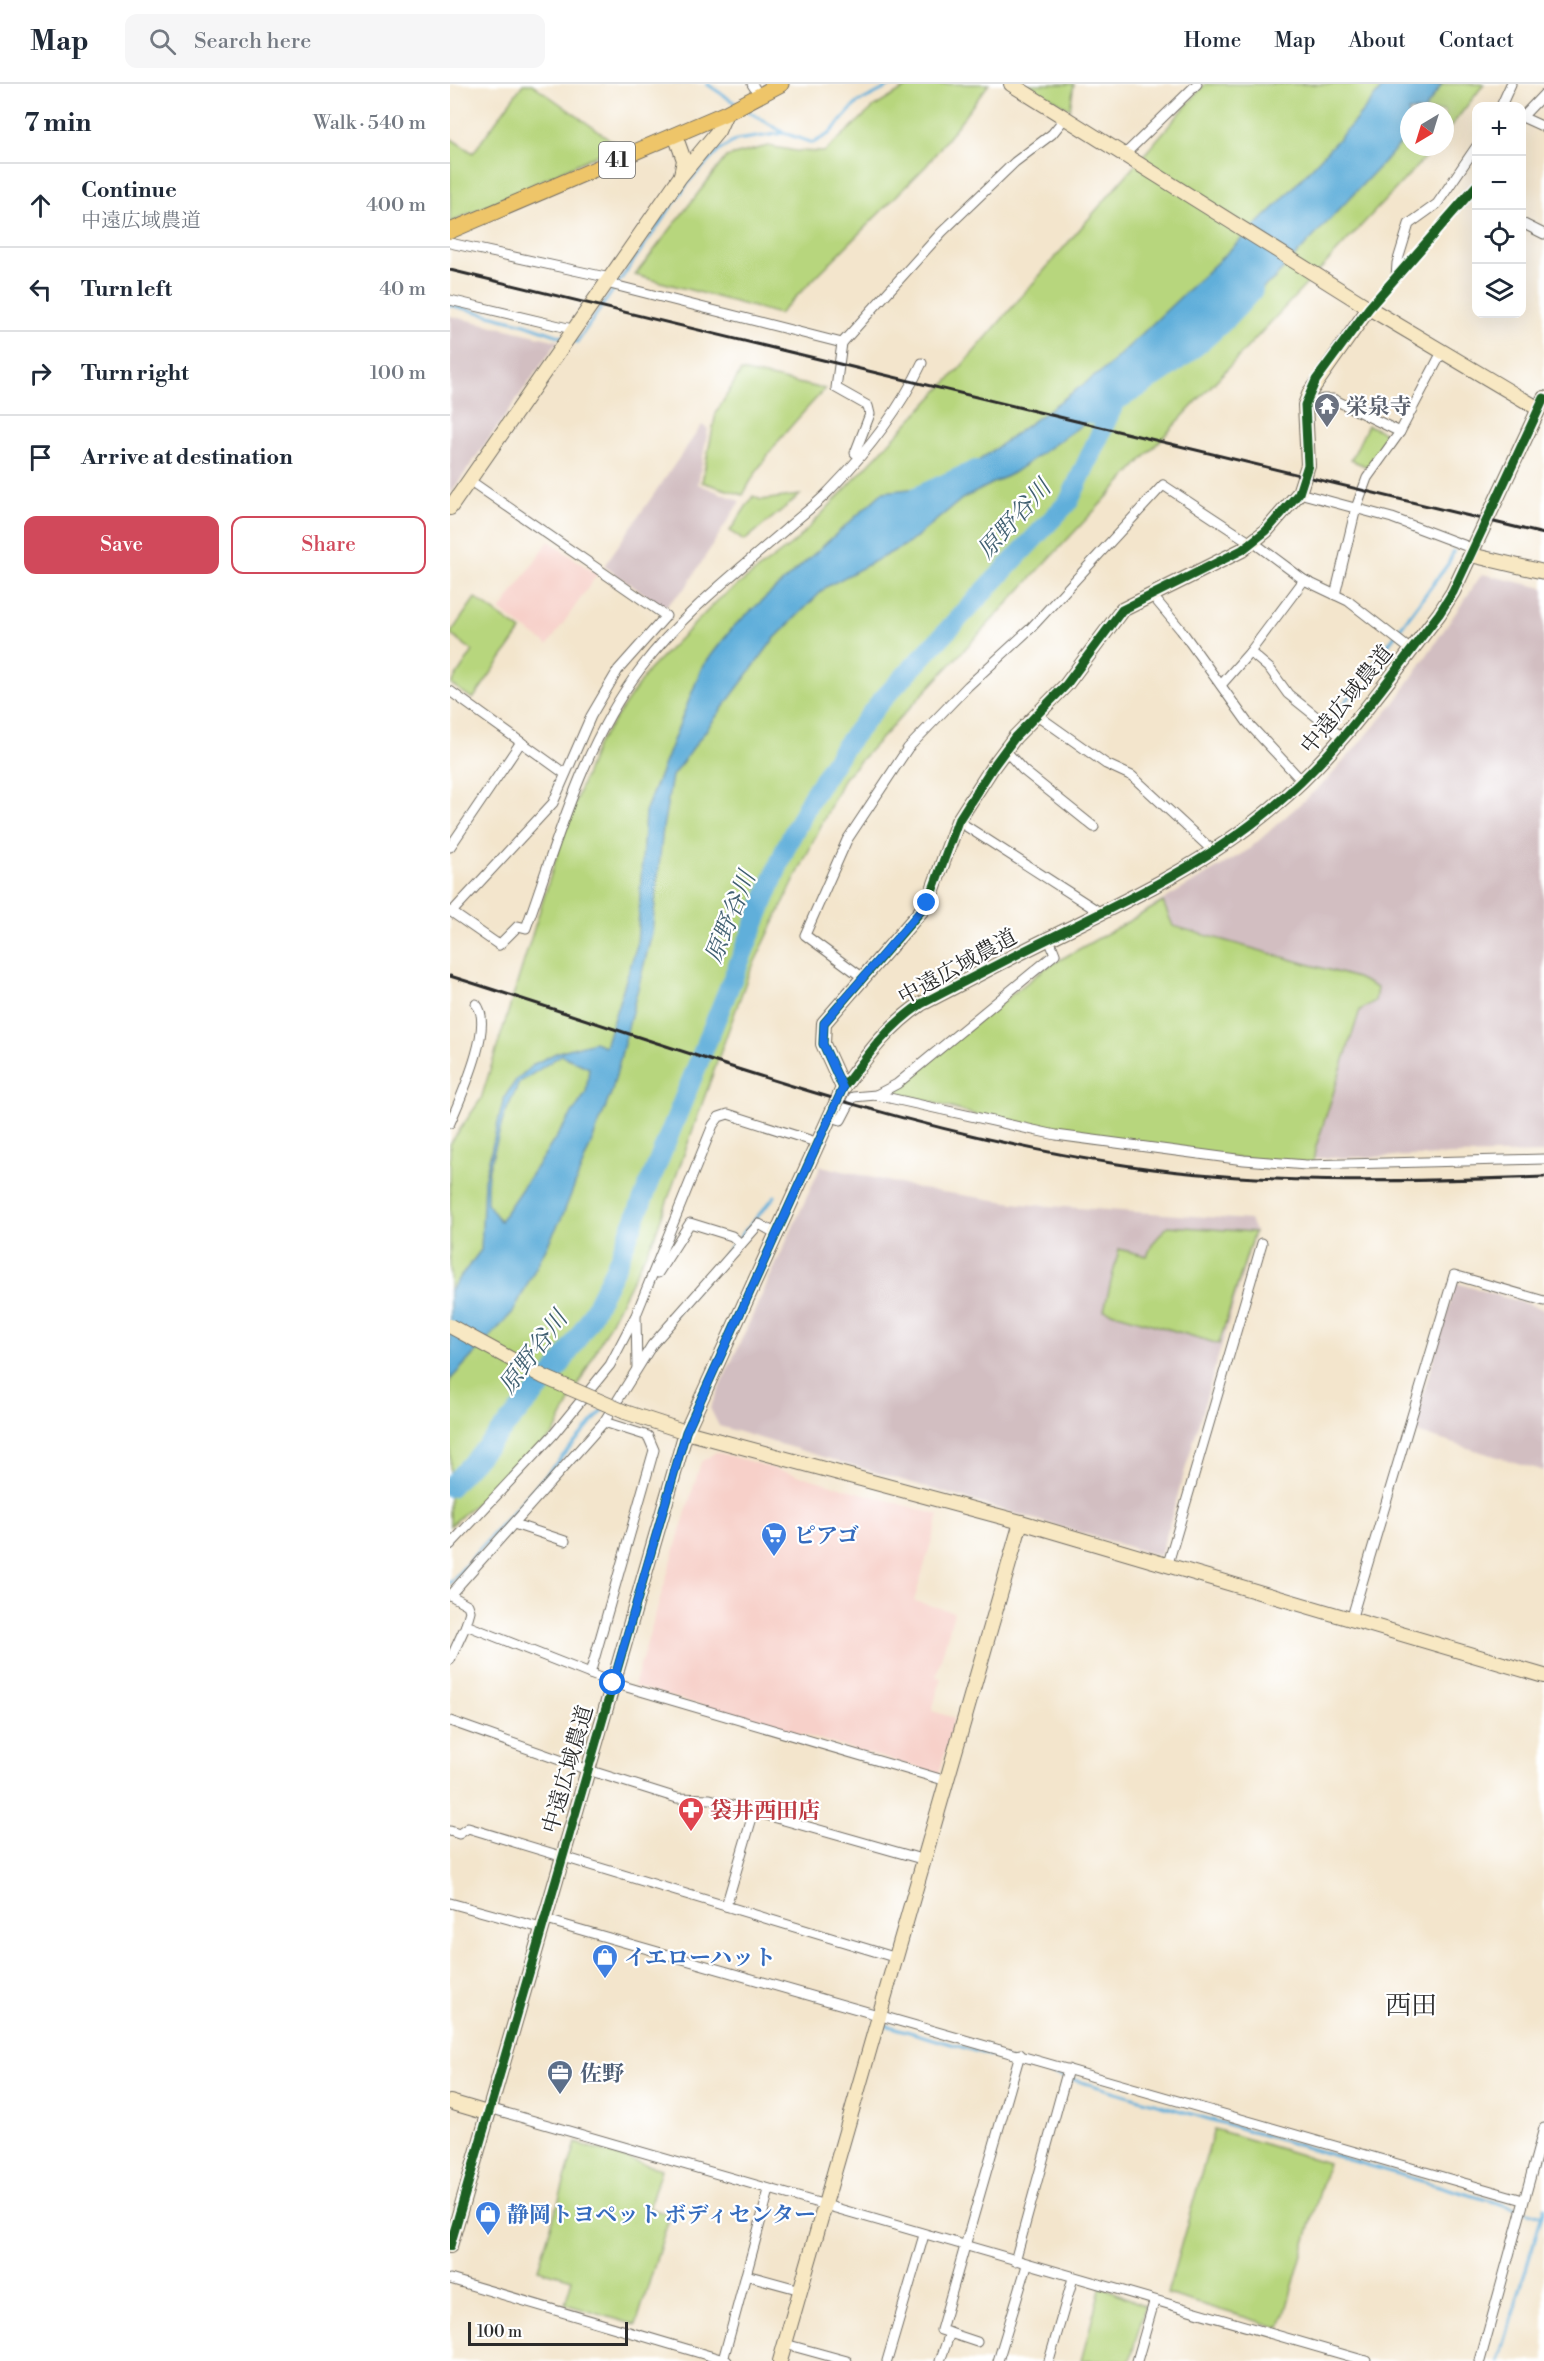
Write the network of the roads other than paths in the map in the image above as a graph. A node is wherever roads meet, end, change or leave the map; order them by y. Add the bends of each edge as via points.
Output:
1 (781, 84) edge
2 (1011, 84) edge
3 (1197, 84) edge
4 (1511, 84) edge
5 (756, 89) edge
6 (1544, 94) edge
7 (1503, 102) edge
8 (726, 113) junction
9 (1526, 113) edge
10 (1065, 118) junction
11 (1526, 119) edge
12 (1544, 127) edge
13 (675, 135) junction
14 (1472, 153) edge
15 (1128, 158) junction
16 (680, 177) junction
17 (1472, 198) edge
18 (1526, 225) edge
19 (450, 231) edge
20 (1544, 234) edge
21 (450, 243) edge
22 (1396, 277) junction
23 (608, 281) junction
24 (450, 300) edge
25 (1369, 308) junction
26 (572, 329) junction
27 (842, 343) junction
28 (1442, 352) junction
29 (921, 363) dead end
30 (1541, 404) edge
31 (1305, 405) junction
32 (1400, 432) junction
33 (847, 470) junction
34 (469, 480) junction
35 (1299, 493) junction
36 (450, 508) edge
37 (1356, 508) junction
38 (1252, 543) junction
39 (1472, 552) junction
40 (1544, 572) edge
41 (1304, 580) junction
42 (1151, 594) junction
43 (1335, 595) junction
44 (1411, 650) junction
45 (1250, 652) junction
46 (1221, 685) junction
47 (450, 691) edge
48 (1037, 715) junction
49 (1343, 738) junction
50 (521, 742) junction
51 (1005, 750) junction
52 (564, 773) junction
53 (1302, 781) junction
54 (958, 821) junction
55 (1094, 827) dead end
56 (450, 846) edge
57 (1213, 851) junction
58 (451, 912) edge
59 (1101, 913) junction
60 (1049, 939) junction
61 (862, 977) junction
62 (476, 1004) dead end
63 (843, 1088) junction
64 (876, 1095) junction
65 (451, 1116) edge
66 (831, 1117) junction
67 (819, 1143) junction
68 (1544, 1159) edge
69 (777, 1234) junction
70 (1262, 1243) dead end
71 (741, 1244) junction
72 (645, 1292) junction
73 (1544, 1301) edge
74 (636, 1315) junction
75 (450, 1326) edge
76 (637, 1371) junction
77 (604, 1422) junction
78 (686, 1432) junction
79 (1021, 1522) junction
80 (514, 1524) junction
81 (565, 1541) dead end
82 (450, 1545) edge
83 (1167, 1567) junction
84 (1351, 1620) junction
85 (465, 1625) junction
86 (450, 1660) edge
87 (590, 1674) junction
88 (1544, 1676) edge
89 (613, 1683) junction
90 (450, 1721) edge
91 (588, 1770) junction
92 (947, 1781) junction
93 (754, 1811) junction
94 (450, 1831) edge
95 (562, 1856) junction
96 (925, 1860) junction
97 (726, 1906) junction
98 (451, 1907) edge
99 (542, 1924) junction
100 (897, 1958) junction
101 (879, 2017) junction
102 (1019, 2056) junction
103 (1068, 2071) junction
104 (450, 2103) edge
105 (488, 2111) junction
106 (1544, 2128) edge
107 (769, 2190) junction
108 (1523, 2200) junction
109 (825, 2206) junction
110 (924, 2235) junction
111 (450, 2246) edge
112 (966, 2247) junction
113 (1015, 2261) junction
114 (1027, 2265) junction
115 (746, 2275) junction
116 (1073, 2278) junction
117 (450, 2279) edge
118 (801, 2290) junction
119 (1154, 2302) junction
120 (950, 2332) junction
121 (977, 2342) dead end
122 (785, 2344) junction
123 (725, 2360) edge
124 (780, 2361) edge
125 (847, 2361) edge
126 (887, 2361) edge
127 (940, 2361) edge
128 (998, 2361) edge
129 (1049, 2361) edge
130 (1137, 2361) edge
131 (1366, 2361) edge
132 (1480, 2361) edge

1 - 5 main road, 41
2 - 10 street
3 - 15 street
4 - 7 street
5 - 8 main road, 41
6 - 9 street
8 - 13 main road, 41
8 - 16 street
10 - 15 street
10 - 27 street via 942,232
11 - 12 street
13 - 16 street via 684,160
13 - 19 main road, 41
14 - 22 street via 1437,204 1409,224
15 - 25 street
16 - 23 street
17 - 22 street
18 - 20 street
21 - 23 street
22 - 25 street
23 - 26 street
23 - 27 street
24 - 26 street
25 - 28 street
25 - 31 street via 1316,380
26 - 34 street
27 - 33 street via 836,388 868,406 870,414
28 - 30 street
28 - 32 street
29 - 33 street via 906,395
30 - 39 street, 中遠広域農道
31 - 32 street via 1333,399
31 - 35 street via 1308,465
32 - 37 street via 1366,478
33 - 58 street via 828,492 683,621 641,667 609,714 585,765 526,928 518,926 499,945
34 - 36 street
34 - 52 street via 666,616 618,670
35 - 37 street
35 - 38 street
37 - 39 street via 1392,518
37 - 43 street
38 - 41 street
38 - 42 street
38 - 61 street via 1163,484 1030,630 908,748 847,840 805,934
39 - 40 street
39 - 44 street, 中遠広域農道 via 1439,614
41 - 43 street
41 - 45 street
42 - 46 street
42 - 48 street via 1122,610 1066,685
43 - 44 street
44 - 49 street, 中遠広域農道
45 - 46 street
45 - 49 street via 1270,669 1288,694
46 - 53 street via 1247,722
47 - 50 street
48 - 51 street
48 - 57 street via 1106,764 1132,776
49 - 53 street, 中遠広域農道
50 - 52 street
50 - 56 street
51 - 54 street
51 - 55 street via 1023,770
52 - 58 street via 553,803
53 - 57 street, 中遠広域農道
54 - 59 street
54 - 61 street via 927,903
57 - 59 street, 中遠広域農道
59 - 60 street, 中遠広域農道
60 - 63 street, 中遠広域農道 via 902,1017 876,1043
60 - 64 street via 1054,954 897,1084
61 - 63 street via 829,1015 822,1033
62 - 65 street via 483,1019 479,1041
63 - 66 street, 中遠広域農道
64 - 66 street via 854,1097 841,1120
64 - 68 street via 1056,1135 1233,1159 1306,1165
66 - 67 street, 中遠広域農道
67 - 69 street, 中遠広域農道
67 - 72 street via 728,1114 719,1118
69 - 71 street via 759,1224
69 - 78 street, 中遠広域農道
70 - 83 street
71 - 72 street via 732,1236 690,1223
71 - 76 street via 652,1345
72 - 74 street
73 - 84 street via 1454,1275
74 - 76 street
74 - 82 street via 610,1365 553,1435
75 - 78 street, bridge via 544,1377 625,1412
76 - 77 street
77 - 80 street
77 - 87 street via 648,1436 654,1450
78 - 79 street
78 - 89 street, 中遠広域農道
79 - 83 street
79 - 92 street
80 - 81 street
80 - 85 street via 450,1595 468,1605
83 - 84 street
84 - 88 street
85 - 86 street
85 - 87 street
87 - 89 street
89 - 91 street, 中遠広域農道
89 - 92 street
90 - 91 street
91 - 93 street via 676,1798 710,1799
91 - 95 street, 中遠広域農道
92 - 96 street
93 - 96 street
93 - 97 street
94 - 95 street via 459,1834 468,1828
95 - 97 street
95 - 99 street, 中遠広域農道
96 - 100 street
97 - 100 street
98 - 99 street
99 - 101 street
99 - 105 street, 中遠広域農道
100 - 101 street
101 - 102 street
101 - 109 street
102 - 103 street
102 - 112 street
103 - 108 street
103 - 113 street
104 - 105 street
105 - 107 street
105 - 111 street, 中遠広域農道
106 - 108 street
107 - 109 street
107 - 115 street
108 - 132 street
109 - 110 street
109 - 118 street
110 - 112 street
110 - 126 street
112 - 113 street
112 - 120 street via 941,2330
113 - 114 street
114 - 116 street
114 - 128 street
115 - 118 street
115 - 123 street
116 - 119 street
116 - 129 street
117 - 123 street
118 - 122 street
119 - 130 street
119 - 131 street
120 - 121 street
120 - 127 street
122 - 124 street
122 - 125 street

